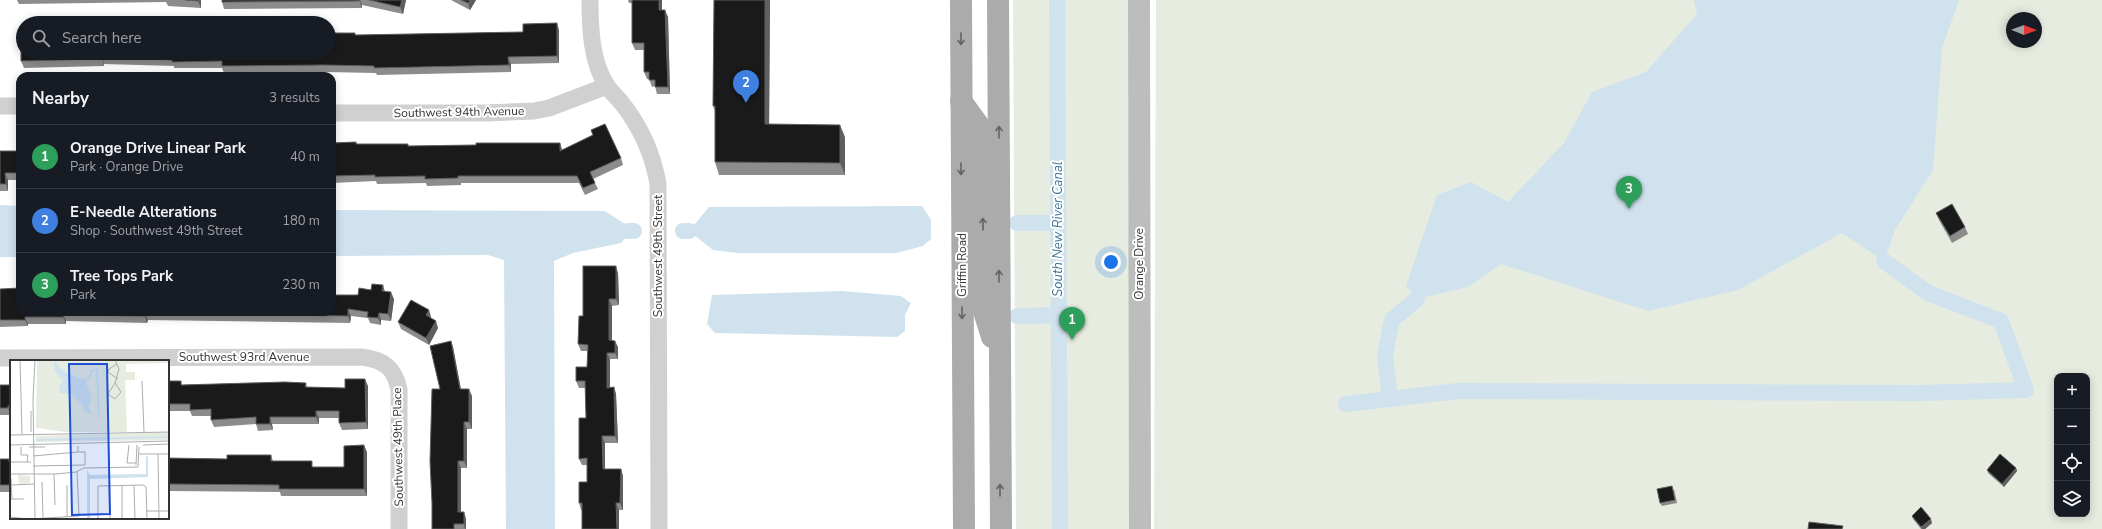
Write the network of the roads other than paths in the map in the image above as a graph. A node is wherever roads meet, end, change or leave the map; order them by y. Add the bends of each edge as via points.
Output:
1 (590, 0) edge
2 (961, 0) edge
3 (998, 0) edge
4 (1139, 0) edge
5 (606, 86) junction
6 (961, 102) junction
7 (0, 106) edge
8 (16, 106) edge
9 (336, 113) edge
10 (0, 358) edge
11 (999, 359) junction
12 (389, 367) joint
13 (963, 401) junction
14 (399, 529) edge
15 (659, 529) edge
16 (964, 529) edge
17 (976, 529) edge
18 (1001, 529) edge
19 (1140, 529) edge

1 - 5 street, Southwest 49th Street via 594,48
2 -> 6 main road, Griffin Road
11 -> 3 main road
4 - 19 street, Orange Drive
5 - 9 street, Southwest 94th Avenue via 549,108 534,111
5 - 15 street, Southwest 49th Street via 621,102 647,144 658,184
11 -> 6 main road via 983,308 982,130
6 -> 13 main road, Griffin Road
7 - 8 street
10 - 12 street, Southwest 93rd Avenue via 362,357 374,358
18 -> 11 main road
12 - 14 street, Southwest 49th Place via 397,380 399,390
13 - 16 main road, Griffin Road
13 - 17 main road via 972,438

